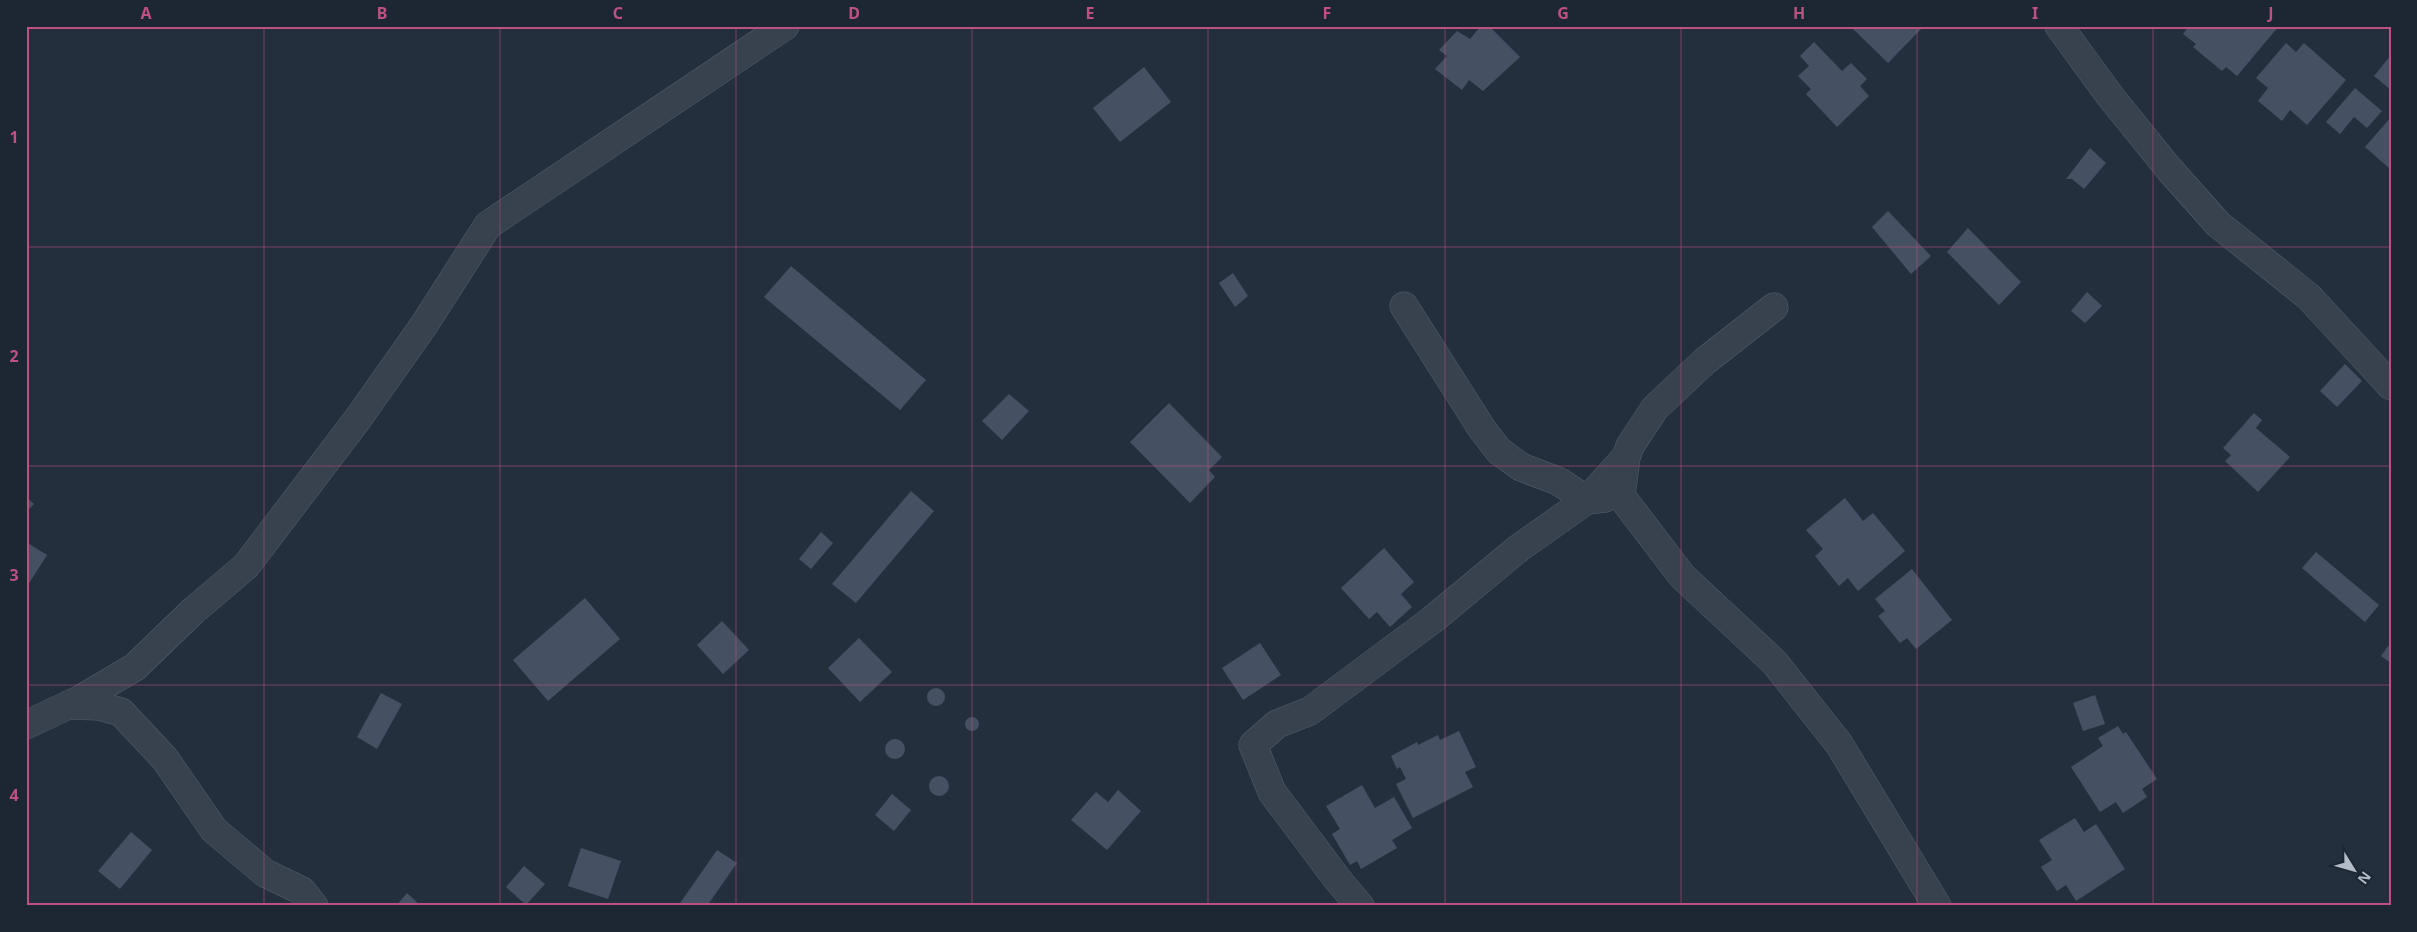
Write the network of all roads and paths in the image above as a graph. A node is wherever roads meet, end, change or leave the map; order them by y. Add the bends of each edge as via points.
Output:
1 (785, 26) edge
2 (2059, 26) edge
3 (1404, 306) dead end
4 (1774, 307) dead end
5 (2391, 386) edge
6 (1626, 457) junction
7 (1621, 496) junction
8 (1587, 500) junction
9 (122, 674) junction
10 (68, 705) junction
11 (121, 712) junction
12 (26, 725) edge
13 (314, 906) edge
14 (1360, 906) edge
15 (1938, 906) edge

1 - 9 street via 488,225 424,325 357,420 246,566 135,667
2 - 5 street via 2168,169 2218,224 2309,297
3 - 8 street via 1498,451 1521,467 1558,480
4 - 6 street via 1705,362 1655,408
6 - 7 street
6 - 8 street
7 - 8 street
7 - 15 street via 1682,576 1775,663 1839,744
8 - 14 street via 1519,548 1432,620 1310,711 1277,724 1253,745 1272,792
9 - 10 street
9 - 11 street
10 - 11 street via 99,706
10 - 12 street
11 - 13 street via 165,759 214,830 265,873 302,891

